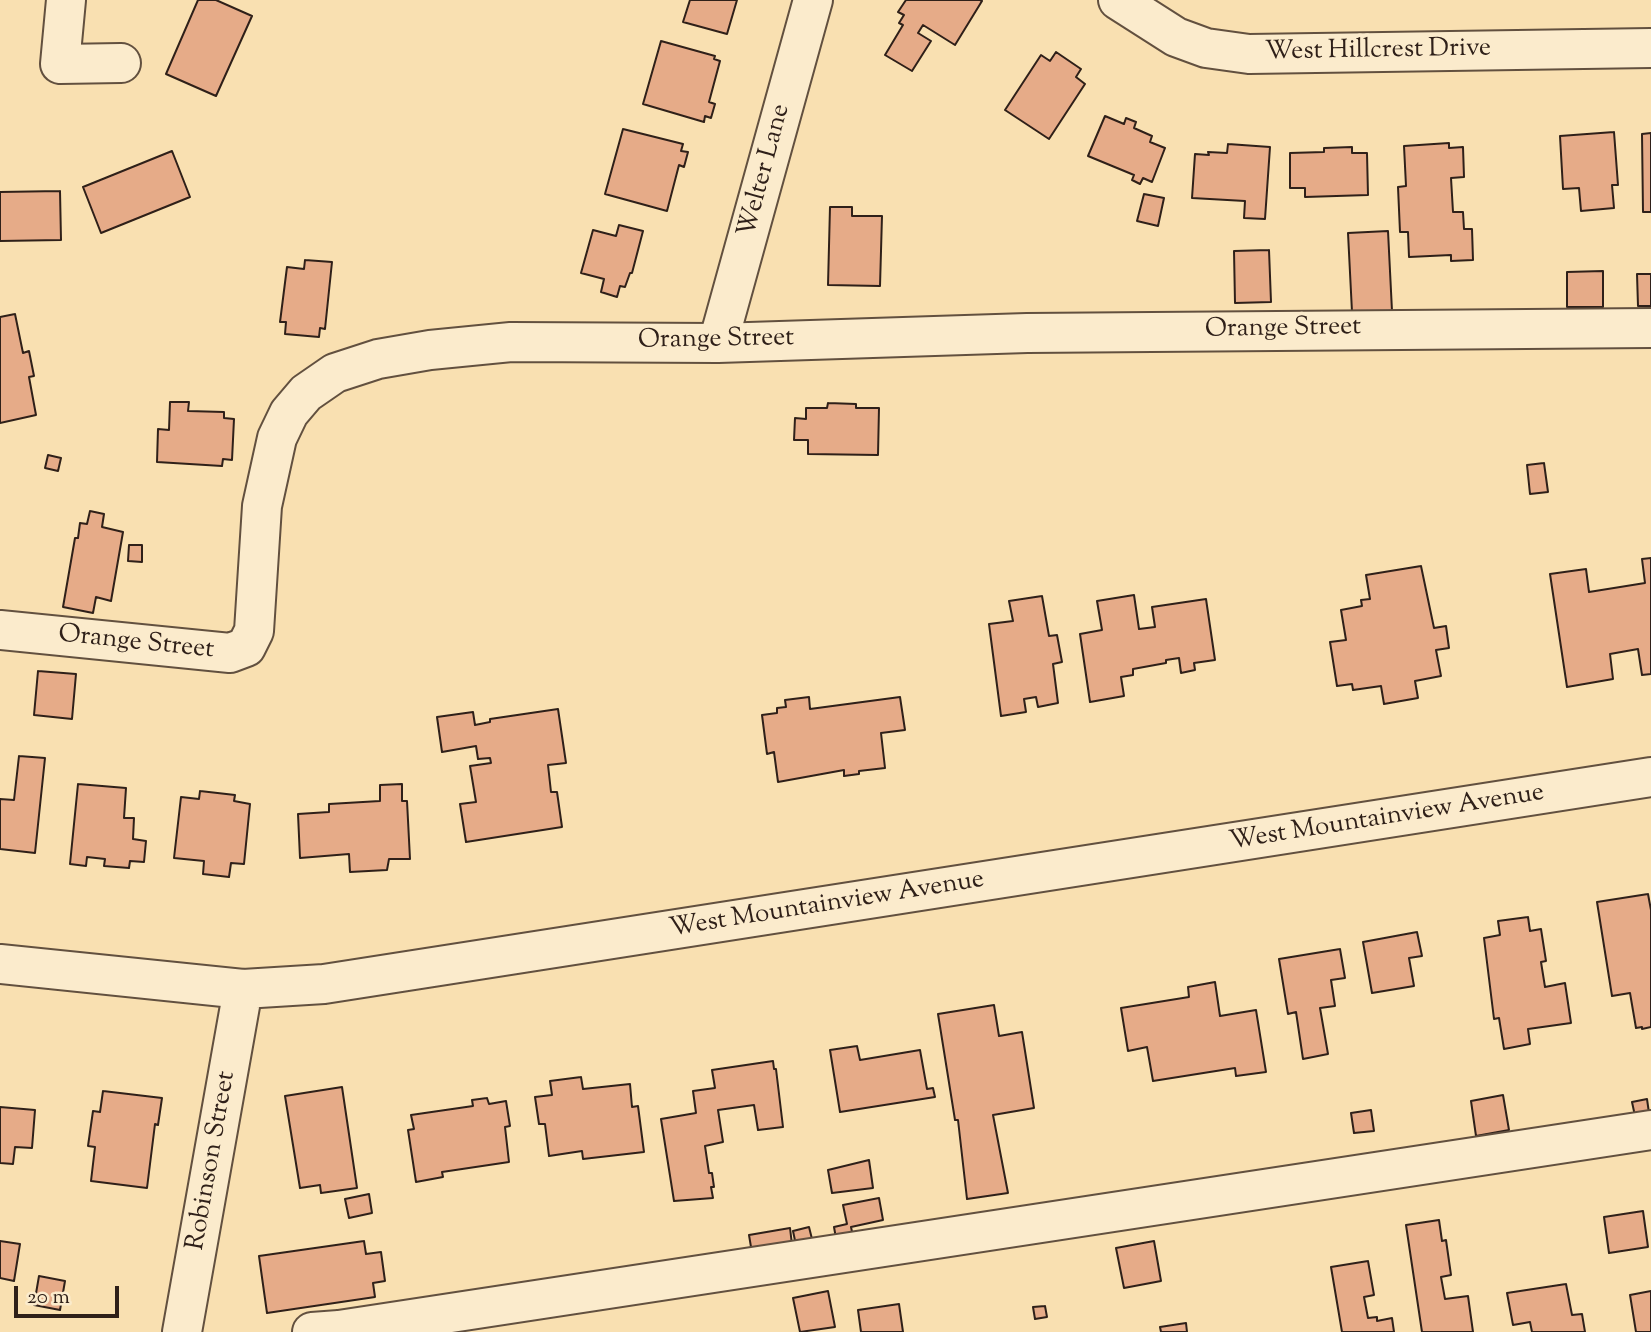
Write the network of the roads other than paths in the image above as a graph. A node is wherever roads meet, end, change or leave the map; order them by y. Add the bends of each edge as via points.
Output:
1 (65, 0) edge
2 (813, 0) edge
3 (1118, 0) edge
4 (1651, 48) edge
5 (121, 62) dead end
6 (1651, 328) edge
7 (718, 343) junction
8 (0, 630) edge
9 (1651, 778) edge
10 (0, 964) edge
11 (243, 989) junction
12 (1651, 1130) edge
13 (183, 1332) edge
14 (312, 1332) edge

1 - 5 street via 60,64
2 - 7 street, Welter Lane
3 - 4 street, West Hillcrest Drive via 1176,37 1206,48 1249,54
6 - 7 street, Orange Street via 1027,333
7 - 8 street, Orange Street via 511,342 378,359 335,373 306,393 277,438 262,506 254,631 246,648 230,653
9 - 11 street, West Mountainview Avenue via 324,984
10 - 11 street, West Mountainview Avenue
11 - 13 street, Robinson Street
12 - 14 street

